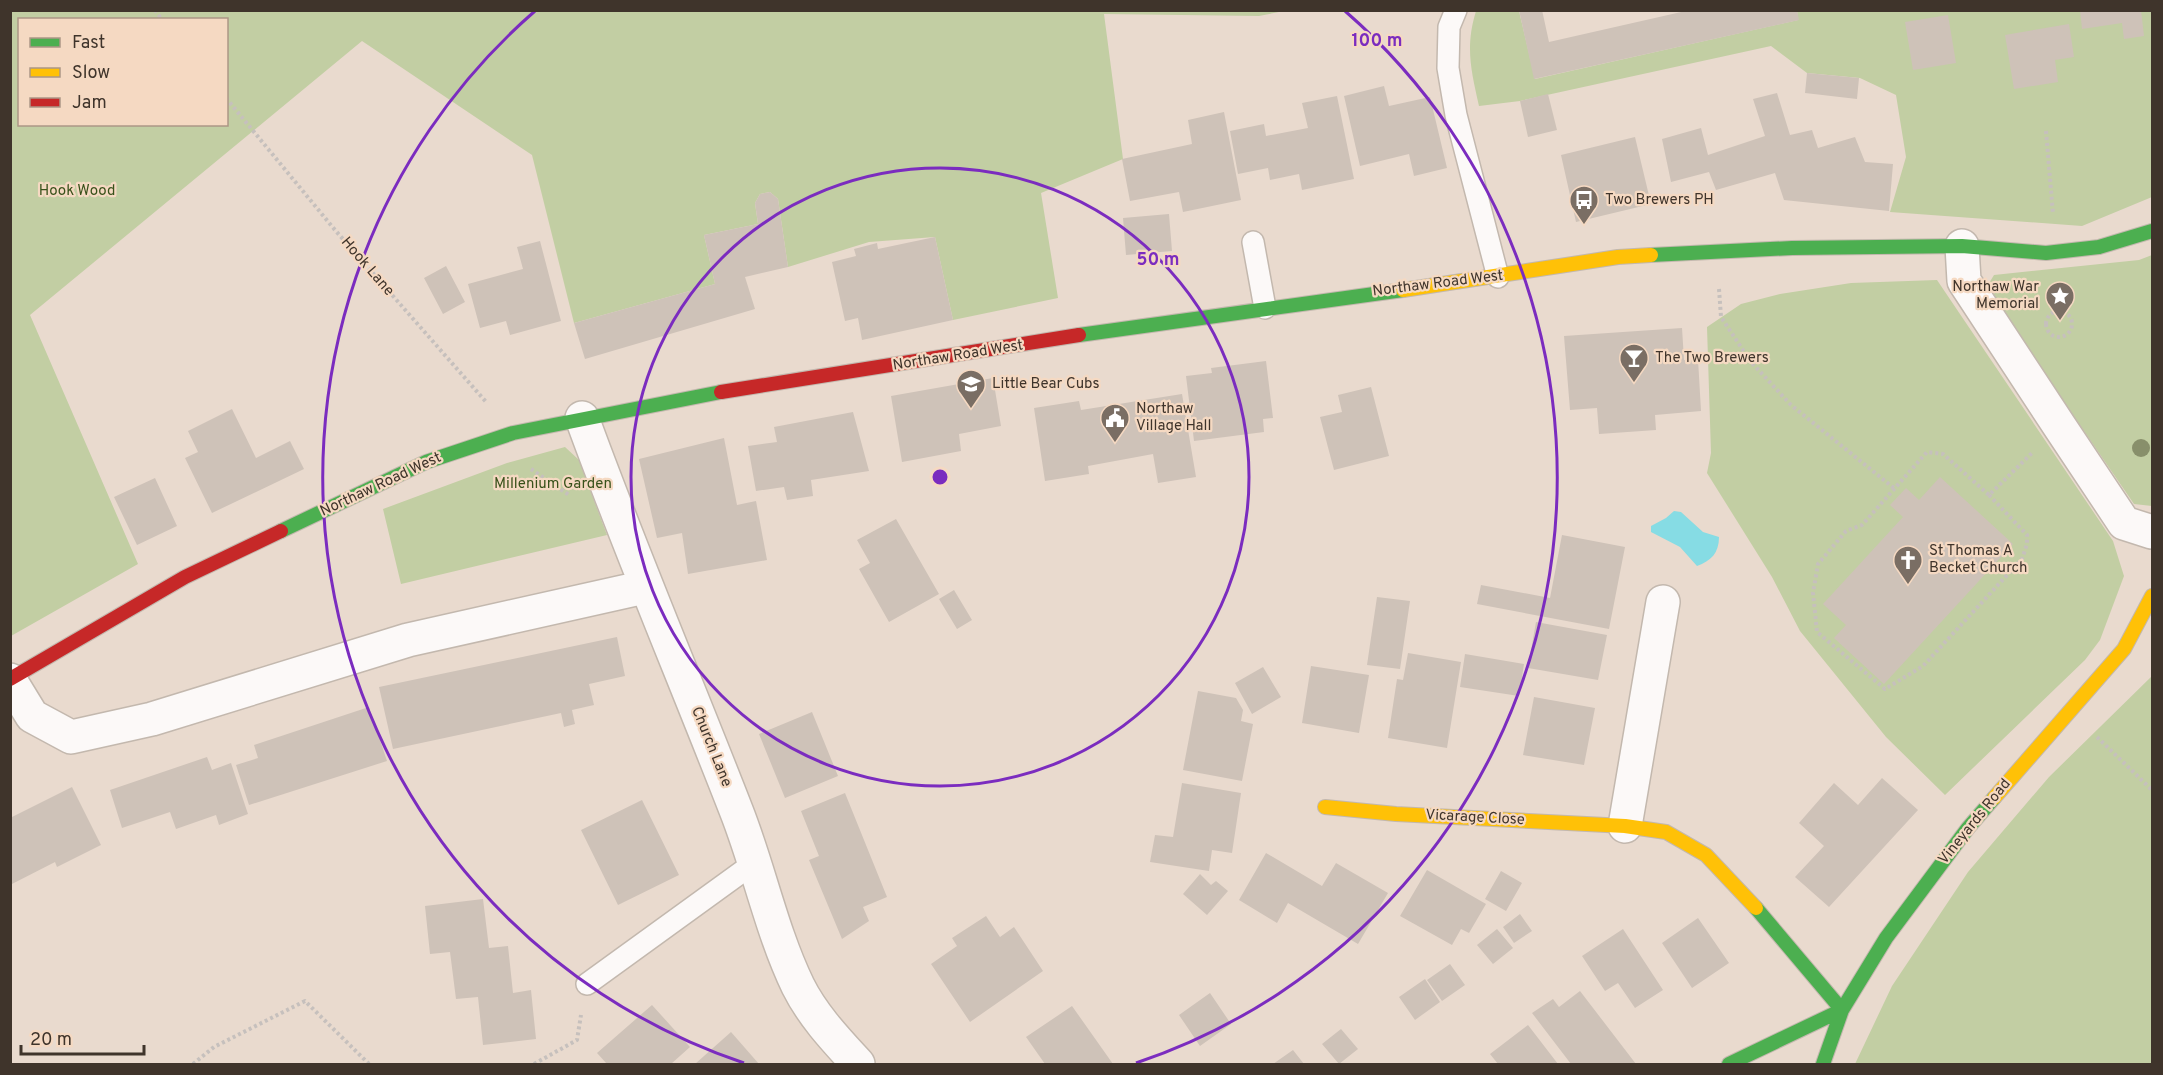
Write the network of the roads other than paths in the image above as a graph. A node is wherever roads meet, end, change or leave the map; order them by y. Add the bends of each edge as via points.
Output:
1 (1456, 10) edge
2 (2152, 231) edge
3 (1253, 242) dead end
4 (1962, 246) junction
5 (1498, 277) junction
6 (1265, 308) junction
7 (582, 418) junction
8 (2152, 532) edge
9 (645, 587) junction
10 (2152, 596) edge
11 (1663, 602) dead end
12 (10, 679) edge
13 (1325, 807) dead end
14 (1625, 826) junction
15 (754, 863) junction
16 (587, 984) dead end
17 (1842, 1010) junction
18 (858, 1065) edge
19 (1730, 1065) edge
20 (1823, 1065) edge

1 - 5 lane via 1449,27 1450,80
2 - 4 main road, Northaw Road West via 2099,247 2056,252
3 - 6 lane
4 - 5 main road, Northaw Road West via 1792,248 1618,257
4 - 8 street via 1964,281 2060,427 2124,523
5 - 6 main road, Northaw Road West
6 - 7 main road, Northaw Road West via 688,397
7 - 9 street, Church Lane
7 - 12 main road, Northaw Road West via 513,433 426,462 214,562
9 - 12 street, Northaw Road West via 408,640 152,719 71,737 32,716
9 - 15 street, Church Lane
10 - 17 main road, Vineyards Road via 2124,649 1968,828 1886,938
11 - 14 street
13 - 14 main road, Vicarage Close
14 - 17 main road, Vicarage Close via 1666,832 1706,855
15 - 16 lane
15 - 18 street, Church Lane via 777,936 799,987 823,1025
17 - 19 main road
17 - 20 main road, Vineyards Road

